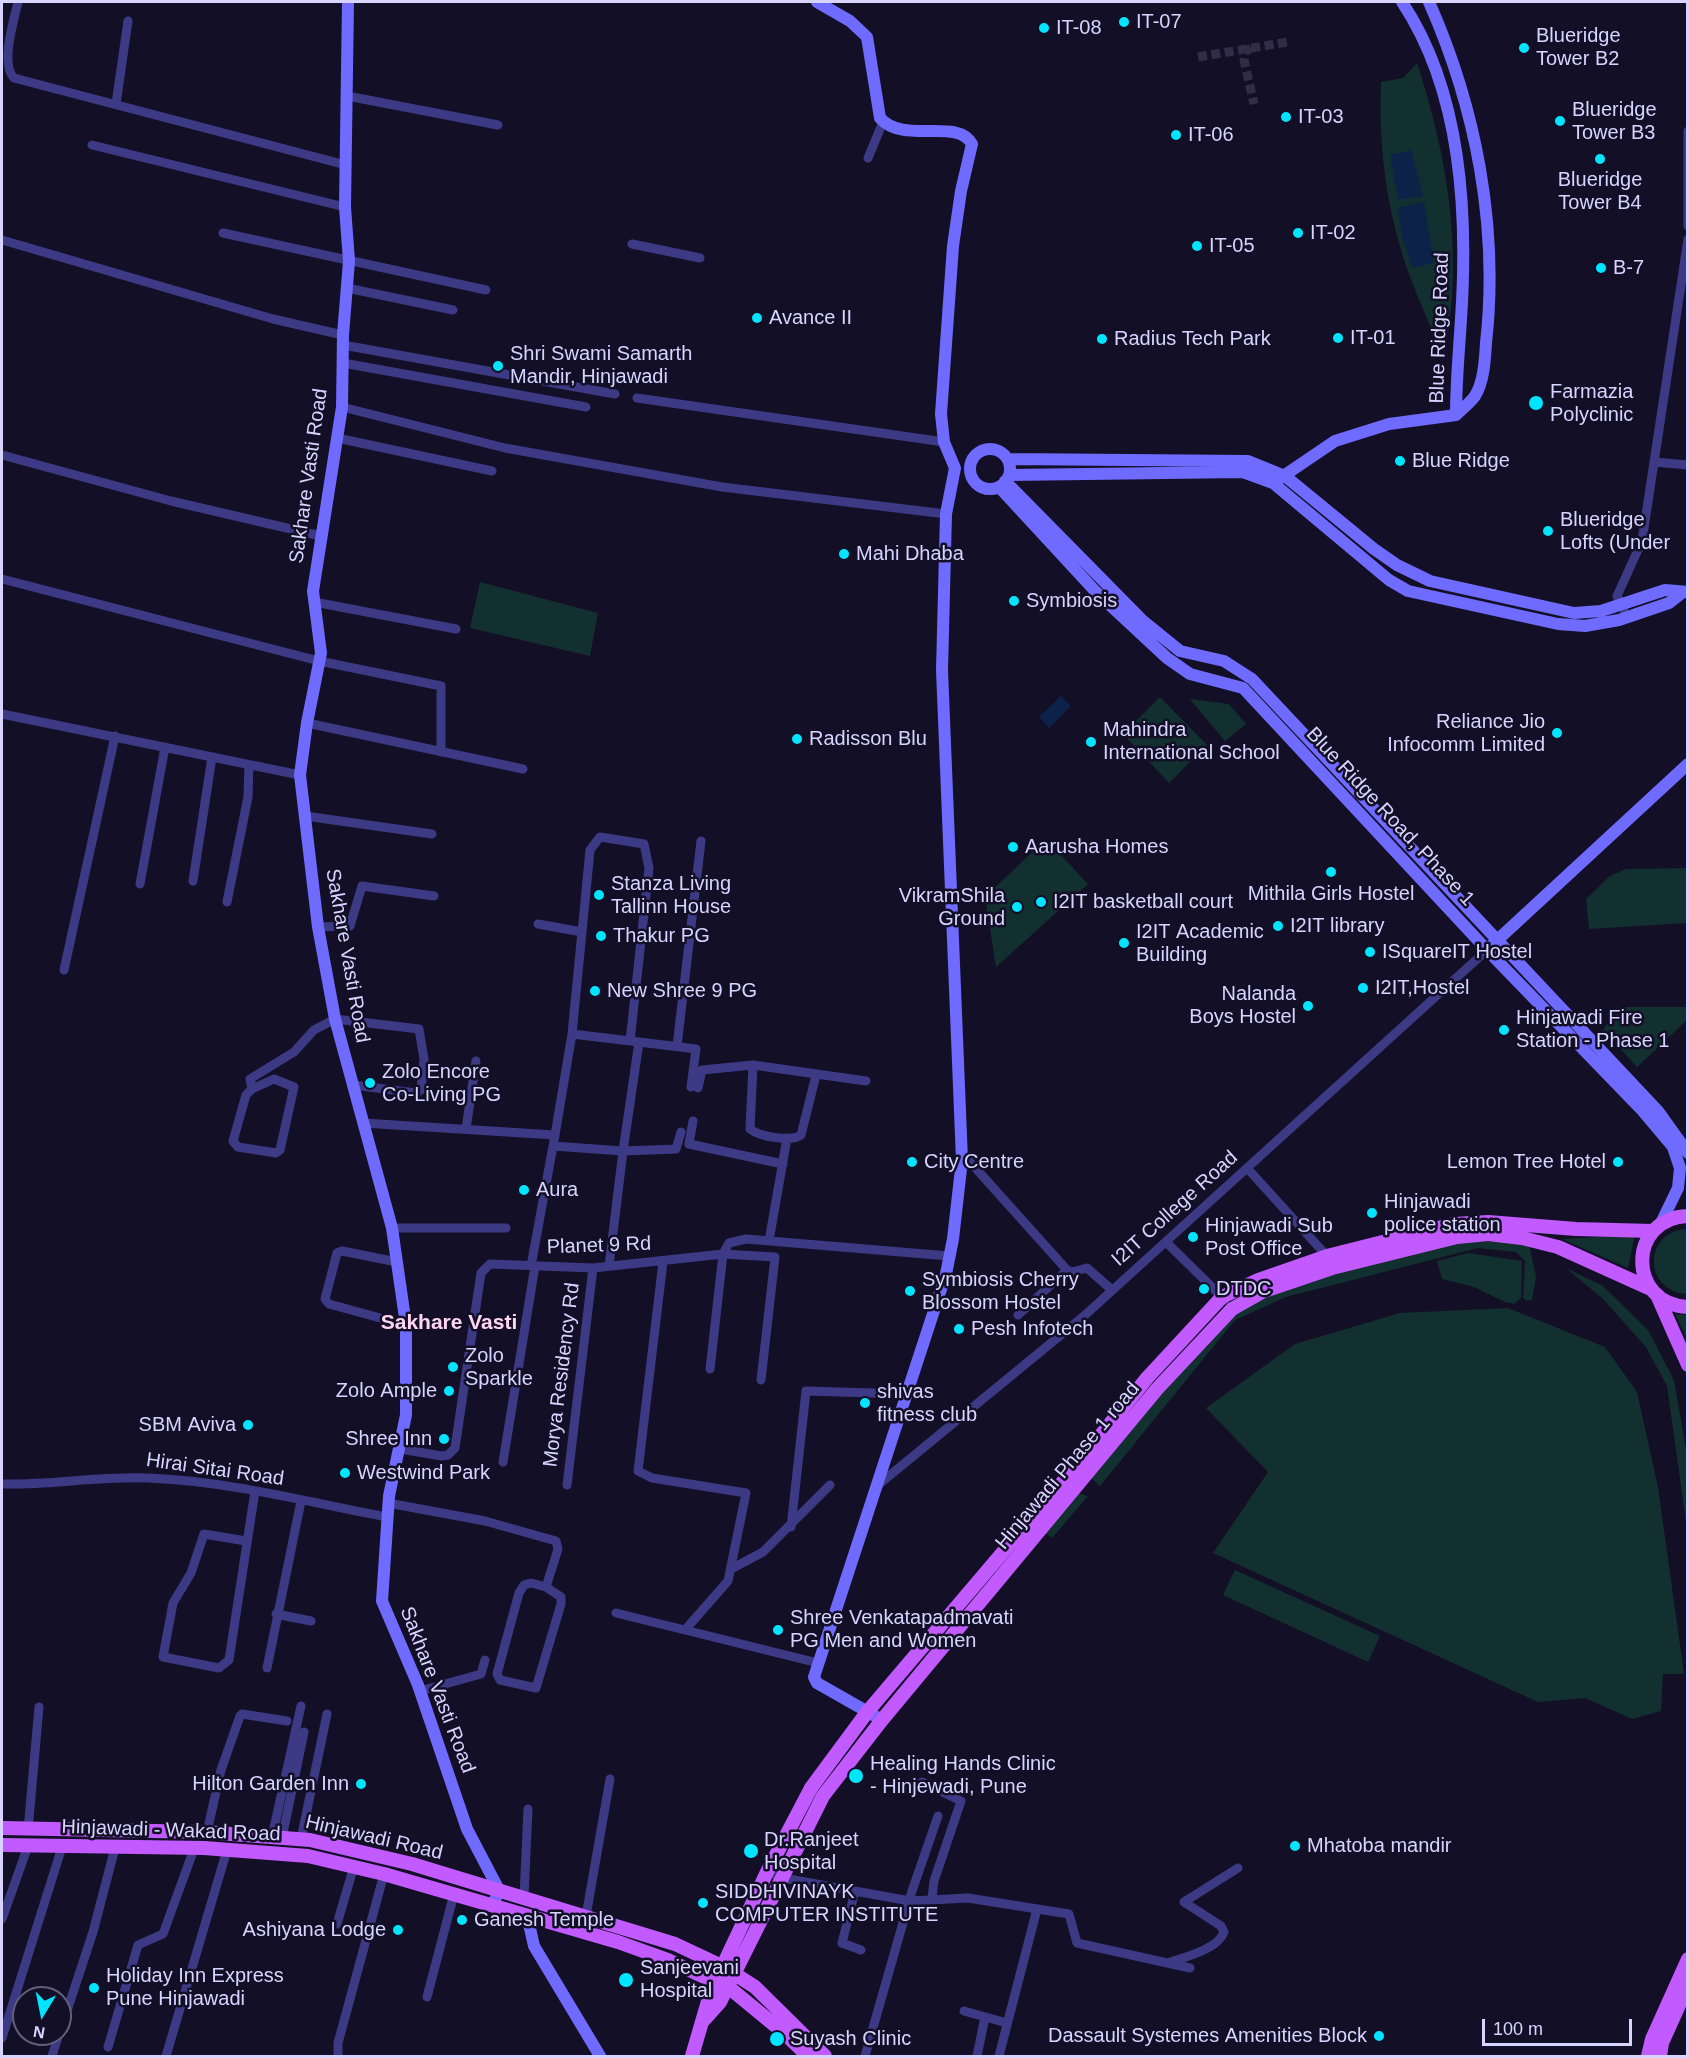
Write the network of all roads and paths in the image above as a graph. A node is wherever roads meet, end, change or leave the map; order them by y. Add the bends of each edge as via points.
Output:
1 (18, 2) edge
2 (348, 2) edge
3 (817, 2) edge
4 (1402, 2) edge
5 (1429, 2) edge
6 (128, 21) dead end
7 (347, 96) junction
8 (116, 104) junction
9 (883, 122) junction
10 (498, 125) dead end
11 (1688, 130) edge
12 (92, 145) dead end
13 (868, 158) dead end
14 (346, 165) junction
15 (345, 207) junction
16 (1688, 225) edge
17 (223, 233) dead end
18 (1688, 239) edge
19 (2, 240) edge
20 (632, 244) dead end
21 (700, 258) dead end
22 (349, 261) junction
23 (347, 288) junction
24 (486, 290) dead end
25 (453, 310) dead end
26 (343, 340) junction
27 (343, 363) junction
28 (615, 394) dead end
29 (637, 398) dead end
30 (342, 407) junction
31 (586, 408) dead end
32 (1455, 415) junction
33 (337, 438) junction
34 (944, 442) junction
35 (2, 455) edge
36 (1008, 459) junction
37 (1654, 462) junction
38 (1688, 465) edge
39 (955, 468) junction
40 (969, 469) junction
41 (492, 471) dead end
42 (1285, 476) junction
43 (1005, 481) junction
44 (1273, 483) junction
45 (946, 514) junction
46 (321, 536) junction
47 (2, 579) edge
48 (1685, 592) edge
49 (314, 602) junction
50 (1622, 605) junction
51 (1628, 617) junction
52 (456, 629) dead end
53 (319, 661) junction
54 (2, 714) edge
55 (307, 723) junction
56 (115, 736) junction
57 (165, 747) junction
58 (441, 752) junction
59 (212, 757) junction
60 (1688, 764) edge
61 (249, 765) junction
62 (523, 769) dead end
63 (300, 775) junction
64 (305, 816) junction
65 (432, 834) dead end
66 (701, 841) dead end
67 (193, 881) dead end
68 (140, 884) dead end
69 (434, 896) dead end
70 (227, 902) dead end
71 (538, 924) dead end
72 (318, 927) junction
73 (582, 932) junction
74 (1497, 940) junction
75 (1487, 950) junction
76 (64, 970) dead end
77 (335, 1019) junction
78 (572, 1034) junction
79 (635, 1042) junction
80 (677, 1046) junction
81 (476, 1061) dead end
82 (753, 1065) junction
83 (816, 1075) junction
84 (866, 1081) dead end
85 (353, 1085) junction
86 (252, 1089) junction
87 (693, 1121) dead end
88 (363, 1123) junction
89 (466, 1130) junction
90 (681, 1132) dead end
91 (555, 1136) junction
92 (787, 1138) junction
93 (553, 1146) junction
94 (622, 1151) junction
95 (1688, 1152) edge
96 (962, 1153) junction
97 (783, 1164) junction
98 (1247, 1168) junction
99 (1688, 1216) edge
100 (392, 1228) junction
101 (506, 1228) dead end
102 (1656, 1228) junction
103 (756, 1239) junction
104 (769, 1241) junction
105 (1166, 1242) junction
106 (723, 1254) junction
107 (751, 1254) junction
108 (949, 1256) junction
109 (397, 1262) junction
110 (663, 1262) junction
111 (1330, 1262) junction
112 (533, 1266) junction
113 (609, 1266) junction
114 (593, 1268) junction
115 (1067, 1270) junction
116 (1112, 1290) junction
117 (1654, 1292) junction
118 (1222, 1297) junction
119 (1688, 1307) edge
120 (1232, 1309) junction
121 (1018, 1316) dead end
122 (406, 1325) junction
123 (1688, 1365) edge
124 (710, 1369) dead end
125 (760, 1380) dead end
126 (907, 1394) junction
127 (400, 1449) junction
128 (503, 1462) dead end
129 (2, 1484) edge
130 (567, 1485) dead end
131 (830, 1485) dead end
132 (878, 1485) junction
133 (255, 1491) junction
134 (301, 1501) junction
135 (388, 1503) junction
136 (387, 1517) junction
137 (791, 1527) junction
138 (246, 1542) junction
139 (733, 1568) junction
140 (546, 1587) junction
141 (616, 1612) dead end
142 (276, 1614) junction
143 (310, 1621) dead end
144 (685, 1630) junction
145 (485, 1660) dead end
146 (818, 1663) junction
147 (267, 1668) dead end
148 (420, 1691) junction
149 (301, 1706) dead end
150 (39, 1707) dead end
151 (868, 1711) junction
152 (327, 1714) dead end
153 (882, 1720) junction
154 (287, 1721) dead end
155 (304, 1732) dead end
156 (610, 1779) dead end
157 (922, 1782) dead end
158 (528, 1809) dead end
159 (938, 1816) dead end
160 (2, 1828) edge
161 (28, 1830) junction
162 (207, 1832) junction
163 (277, 1837) junction
164 (301, 1839) junction
165 (2, 1845) edge
166 (28, 1846) junction
167 (62, 1847) junction
168 (115, 1848) junction
169 (194, 1849) junction
170 (227, 1850) junction
171 (354, 1866) junction
172 (1238, 1868) dead end
173 (767, 1872) junction
174 (384, 1874) junction
175 (783, 1878) junction
176 (499, 1890) junction
177 (855, 1891) junction
178 (454, 1894) junction
179 (524, 1897) junction
180 (932, 1898) junction
181 (910, 1901) junction
182 (493, 1905) junction
183 (1036, 1909) junction
184 (527, 1915) junction
185 (586, 1916) junction
186 (2, 1919) edge
187 (337, 1924) dead end
188 (861, 1950) dead end
189 (1688, 1959) edge
190 (1167, 1963) junction
191 (1190, 1968) dead end
192 (729, 1970) junction
193 (1685, 1980) edge
194 (721, 1984) junction
195 (72, 1996) edge
196 (427, 1997) dead end
197 (964, 2011) dead end
198 (985, 2017) junction
199 (1007, 2023) junction
200 (2, 2038) edge
201 (108, 2047) dead end
202 (794, 2051) edge
203 (166, 2056) edge
204 (338, 2056) edge
205 (600, 2056) edge
206 (692, 2056) edge
207 (808, 2056) edge
208 (825, 2056) edge
209 (865, 2056) edge
210 (977, 2056) edge
211 (999, 2056) edge
212 (1648, 2056) edge
213 (1660, 2056) edge

1 - 8 street via 7,60 9,73 28,83
2 - 7 street, Sakhare Vasti Road
3 - 9 street via 850,21 867,37
4 - 32 street, Blue Ridge Road via 1437,74 1455,149 1463,259
5 - 32 street, Blue Ridge Road via 1457,71 1485,201 1490,244 1490,314 1480,381 1475,395
6 - 8 street
7 - 10 street
7 - 14 street, Sakhare Vasti Road
8 - 14 street
9 - 13 street
9 - 34 street via 900,131 954,132 972,144 954,246 941,410
11 - 16 street
12 - 15 street
14 - 15 street, Sakhare Vasti Road
15 - 22 street, Sakhare Vasti Road
17 - 22 street
18 - 37 street
19 - 26 street
20 - 21 street
22 - 23 street, Sakhare Vasti Road
22 - 24 street
23 - 25 street
23 - 26 street, Sakhare Vasti Road
26 - 27 street, Sakhare Vasti Road
26 - 28 street
27 - 30 street, Sakhare Vasti Road
27 - 31 street
29 - 34 street
30 - 33 street, Sakhare Vasti Road
30 - 45 street via 505,448 722,487
32 - 42 street via 1389,424 1335,441
33 - 41 street
33 - 46 street, Sakhare Vasti Road
34 - 39 street
35 - 46 street
36 - 40 street via 998,450 984,449 973,457
36 - 42 street via 1248,461
36 - 43 street
37 - 38 street
37 - 50 street via 1642,541 1617,596
39 - 40 street
39 - 45 street
40 - 43 street via 979,486 993,489
42 - 44 street
42 - 50 street via 1364,542 1418,577 1574,613
43 - 44 street via 1243,472
43 - 74 street, Blue Ridge Road, Phase 1 via 1165,639 1180,651 1224,661 1252,679
43 - 75 street, Blue Ridge Road, Phase 1 via 1096,592 1167,658 1190,674 1244,688
44 - 51 street via 1389,580 1414,594 1573,626 1604,624
45 - 96 street via 942,670
46 - 49 street, Sakhare Vasti Road
47 - 53 street
48 - 50 street via 1665,590
48 - 51 street via 1670,603
49 - 52 street
49 - 53 street, Sakhare Vasti Road
50 - 51 street
53 - 55 street, Sakhare Vasti Road
53 - 58 street via 441,686
54 - 56 street
55 - 58 street
55 - 63 street, Sakhare Vasti Road
56 - 57 street
56 - 76 street
57 - 59 street
57 - 68 street
58 - 62 street
59 - 61 street
59 - 67 street
60 - 74 street
61 - 63 street
61 - 70 street via 248,797
63 - 64 street, Sakhare Vasti Road
64 - 65 street
64 - 72 street, Sakhare Vasti Road
66 - 80 street
69 - 72 street via 362,886 350,926
71 - 73 street
72 - 77 street, Sakhare Vasti Road
73 - 78 street
73 - 79 street via 590,850 600,837 644,843 649,868
74 - 75 street
74 - 95 street, Blue Ridge Road, Phase 1 via 1658,1111
75 - 98 street, I2IT College Road
75 - 102 street, Blue Ridge Road, Phase 1 via 1673,1147 1680,1168 1678,1188
77 - 85 street, Sakhare Vasti Road
77 - 85 street via 415,1027 422,1034 421,1090 416,1093
77 - 86 street via 314,1030 294,1052 250,1079
78 - 79 street
78 - 91 street
79 - 80 street
79 - 94 street
80 - 82 street via 696,1049 695,1087 702,1070
81 - 89 street
82 - 83 street
82 - 92 street via 750,1129
83 - 84 street
83 - 92 street via 801,1135
85 - 88 street, Sakhare Vasti Road
86 - 86 street via 246,1095 233,1141 238,1147 276,1154 294,1087 274,1079
87 - 97 street via 689,1144
88 - 89 street
88 - 100 street, Sakhare Vasti Road
89 - 91 street
90 - 94 street via 676,1149
91 - 93 street
92 - 97 street
93 - 94 street
93 - 112 street
94 - 113 street
96 - 108 street
96 - 115 street
97 - 104 street
98 - 105 street, I2IT College Road
98 - 111 street
99 - 102 main road, Hinjawadi Phase 1 road via 1676,1217
100 - 101 street
100 - 109 street, Sakhare Vasti Road
102 - 111 main road, Hinjawadi Phase 1 road via 1576,1229 1462,1223
102 - 117 main road via 1642,1255 1643,1273
103 - 104 street, Planet 9 Rd
103 - 106 street, Planet 9 Rd via 735,1240 726,1245
103 - 107 street
104 - 108 street, Planet 9 Rd
105 - 116 street, I2IT College Road
105 - 118 street
106 - 107 street
106 - 110 street, Planet 9 Rd
106 - 124 street
107 - 125 street via 775,1257
108 - 126 street
109 - 122 street, Sakhare Vasti Road
109 - 122 street via 337,1253 325,1299 329,1305
110 - 113 street, Planet 9 Rd
110 - 139 street via 638,1472 652,1478 746,1492
111 - 117 main road, Hinjawadi Phase 1 road via 1488,1234 1558,1246
111 - 118 main road, Hinjawadi Phase 1 road via 1258,1280
111 - 120 main road, Hinjawadi Phase 1 road
112 - 114 street, Planet 9 Rd
112 - 127 street, Planet 9 Rd via 490,1264 482,1270 455,1448 442,1456
112 - 128 street
113 - 114 street, Planet 9 Rd
114 - 130 street, Morya Residency Rd
115 - 116 street via 1087,1268
115 - 121 street
116 - 132 street, I2IT College Road
117 - 119 main road, Hinjawadi Phase 1 road via 1672,1304
117 - 123 main road
118 - 120 street
118 - 151 main road, Hinjawadi Phase 1 road via 1147,1378
120 - 153 main road, Hinjawadi Phase 1 road via 1157,1389
122 - 127 street, Sakhare Vasti Road via 406,1415
126 - 132 street
126 - 137 street via 806,1391
127 - 135 street, Sakhare Vasti Road
129 - 133 street, Hirai Sitai Road via 147,1478
131 - 137 street
132 - 146 street
133 - 134 street, Hirai Sitai Road
133 - 138 street
134 - 136 street, Hirai Sitai Road
134 - 142 street
135 - 136 street, Sakhare Vasti Road
135 - 140 street via 485,1521 556,1541 558,1549
136 - 148 street, Sakhare Vasti Road via 382,1601
137 - 139 street via 763,1552
138 - 138 street via 229,1660 219,1668 163,1657 173,1603 191,1573 204,1534
139 - 144 street via 728,1581
140 - 140 street via 561,1597 561,1604 536,1688 500,1680 497,1674 519,1593 531,1583
141 - 144 street
142 - 143 street
142 - 147 street
144 - 146 street
145 - 148 street via 481,1674
146 - 151 street via 814,1677 818,1683
148 - 176 street, Sakhare Vasti Road via 467,1828
149 - 163 street
150 - 161 street
151 - 153 street
151 - 173 main road, Hinjawadi Phase 1 road via 811,1788
152 - 164 street
153 - 175 main road, Hinjawadi Phase 1 road via 823,1796
154 - 162 street via 240,1716 221,1770
155 - 163 street
156 - 185 street
157 - 180 street via 961,1801 937,1870
158 - 179 street
159 - 181 street
160 - 161 main road, Hinjawadi Road
161 - 162 main road, Hinjawadi Road
162 - 163 main road, Hinjawadi Road
163 - 164 main road, Hinjawadi Road
164 - 176 main road, Hinjawadi Road via 363,1851
165 - 166 main road, Hinjawadi - Wakad Road
166 - 167 main road, Hinjawadi - Wakad Road
166 - 186 street
167 - 168 main road, Hinjawadi - Wakad Road
167 - 200 street
168 - 169 main road, Hinjawadi - Wakad Road
168 - 195 street
169 - 170 main road, Hinjawadi - Wakad Road
169 - 201 street via 163,1934 138,1945
170 - 171 main road, Hinjawadi - Wakad Road via 308,1856
170 - 203 street
171 - 174 main road, Hinjawadi - Wakad Road
171 - 187 street
172 - 190 street via 1184,1902 1221,1926 1222,1937 1207,1948
173 - 175 street
173 - 192 main road, Hinjawadi Phase 1 road
174 - 178 main road, Hinjawadi - Wakad Road
174 - 204 street via 338,2043
175 - 177 street
175 - 192 main road, Hinjawadi Phase 1 road
176 - 179 main road, Hinjawadi Road
176 - 182 street
177 - 181 street
177 - 188 street via 842,1943
178 - 182 main road, Hinjawadi - Wakad Road
178 - 196 street
179 - 185 main road, Hinjawadi Road
180 - 181 street
180 - 183 street via 968,1898
181 - 209 street
182 - 184 main road, Hinjawadi - Wakad Road
183 - 190 street via 1069,1914 1077,1942
183 - 199 street
184 - 194 main road, Hinjawadi - Wakad Road via 618,1942
184 - 205 street via 534,1946
185 - 192 main road, Hinjawadi Road via 675,1944
189 - 193 main road
190 - 191 street
192 - 194 main road, Hinjawadi Phase 1 road
192 - 208 main road, Hinjawadi Road via 755,1987
193 - 212 main road via 1652,2039
193 - 213 main road
194 - 202 main road, Hinjawadi - Wakad Road via 746,1999
194 - 206 main road, Hinjawadi Phase 1 road via 702,2022
197 - 198 street
198 - 199 street
198 - 210 street
199 - 211 street
202 - 207 main road, Hinjawadi - Wakad Road

